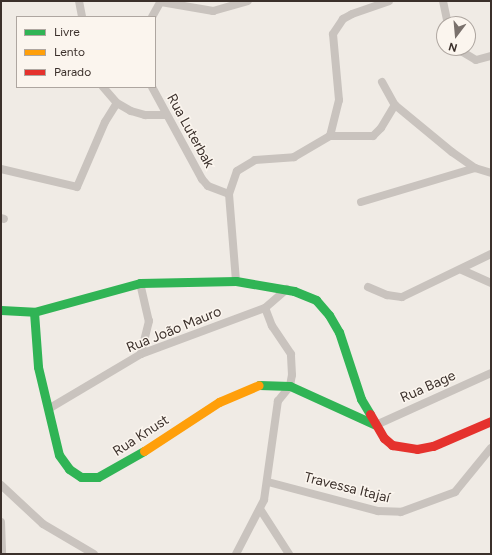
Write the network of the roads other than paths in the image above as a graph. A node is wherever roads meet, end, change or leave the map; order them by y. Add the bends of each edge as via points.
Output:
1 (79, 1) edge
2 (161, 1) edge
3 (248, 1) edge
4 (389, 1) edge
5 (441, 2) edge
6 (82, 16) edge
7 (153, 16) edge
8 (445, 16) edge
9 (469, 56) edge
10 (491, 56) edge
11 (382, 82) dead end
12 (104, 88) edge
13 (152, 88) edge
14 (117, 103) junction
15 (395, 105) junction
16 (165, 115) junction
17 (330, 136) junction
18 (475, 168) junction
19 (1, 169) edge
20 (491, 172) edge
21 (229, 194) junction
22 (361, 202) dead end
23 (491, 254) edge
24 (462, 270) junction
25 (236, 281) junction
26 (140, 283) junction
27 (491, 283) edge
28 (368, 287) dead end
29 (287, 290) junction
30 (265, 308) junction
31 (1, 310) edge
32 (34, 312) junction
33 (141, 354) junction
34 (491, 373) edge
35 (290, 386) junction
36 (50, 408) junction
37 (491, 421) edge
38 (376, 425) junction
39 (491, 448) edge
40 (268, 482) junction
41 (1, 485) edge
42 (260, 509) junction
43 (1, 522) edge
44 (2, 554) edge
45 (94, 554) edge
46 (236, 554) edge
47 (289, 554) edge

1 - 6 street
2 - 3 street via 213,11
2 - 7 street
4 - 17 street via 352,14 340,23 333,34 339,100
5 - 8 street
9 - 10 street via 476,60
11 - 15 street
12 - 14 street
13 - 16 street, Rua Luterbak
14 - 16 street via 145,115
14 - 19 street via 105,122 80,184 73,188
15 - 17 street via 382,128 373,136
15 - 18 street
16 - 21 street, Rua Luterbak via 202,179 208,186
17 - 21 street via 294,157 246,162 234,178
18 - 20 street
18 - 22 street
21 - 25 street
23 - 24 street
24 - 27 street
24 - 28 street via 402,297 387,295
25 - 26 street
25 - 29 street
26 - 32 street via 80,297
26 - 33 street via 149,321
29 - 30 street, Rua João Mauro
29 - 38 street via 305,293 316,300 329,315 339,332 361,398
30 - 33 street, Rua João Mauro
30 - 35 street via 272,326 291,354
31 - 32 street
32 - 36 street, Rua Knust via 38,367
33 - 36 street, Rua João Mauro
34 - 38 street, Rua Bage
35 - 36 street, Rua Knust via 254,385 239,391 114,470 91,478 81,477 68,469 59,455
35 - 38 street, Rua Knust
35 - 40 street via 278,401
37 - 38 street via 433,446 417,449 392,445
39 - 40 street, Travessa Itajaí via 455,492 401,512 378,511
40 - 42 street
41 - 45 street via 43,524 68,542
42 - 46 street
42 - 47 street
43 - 44 street

